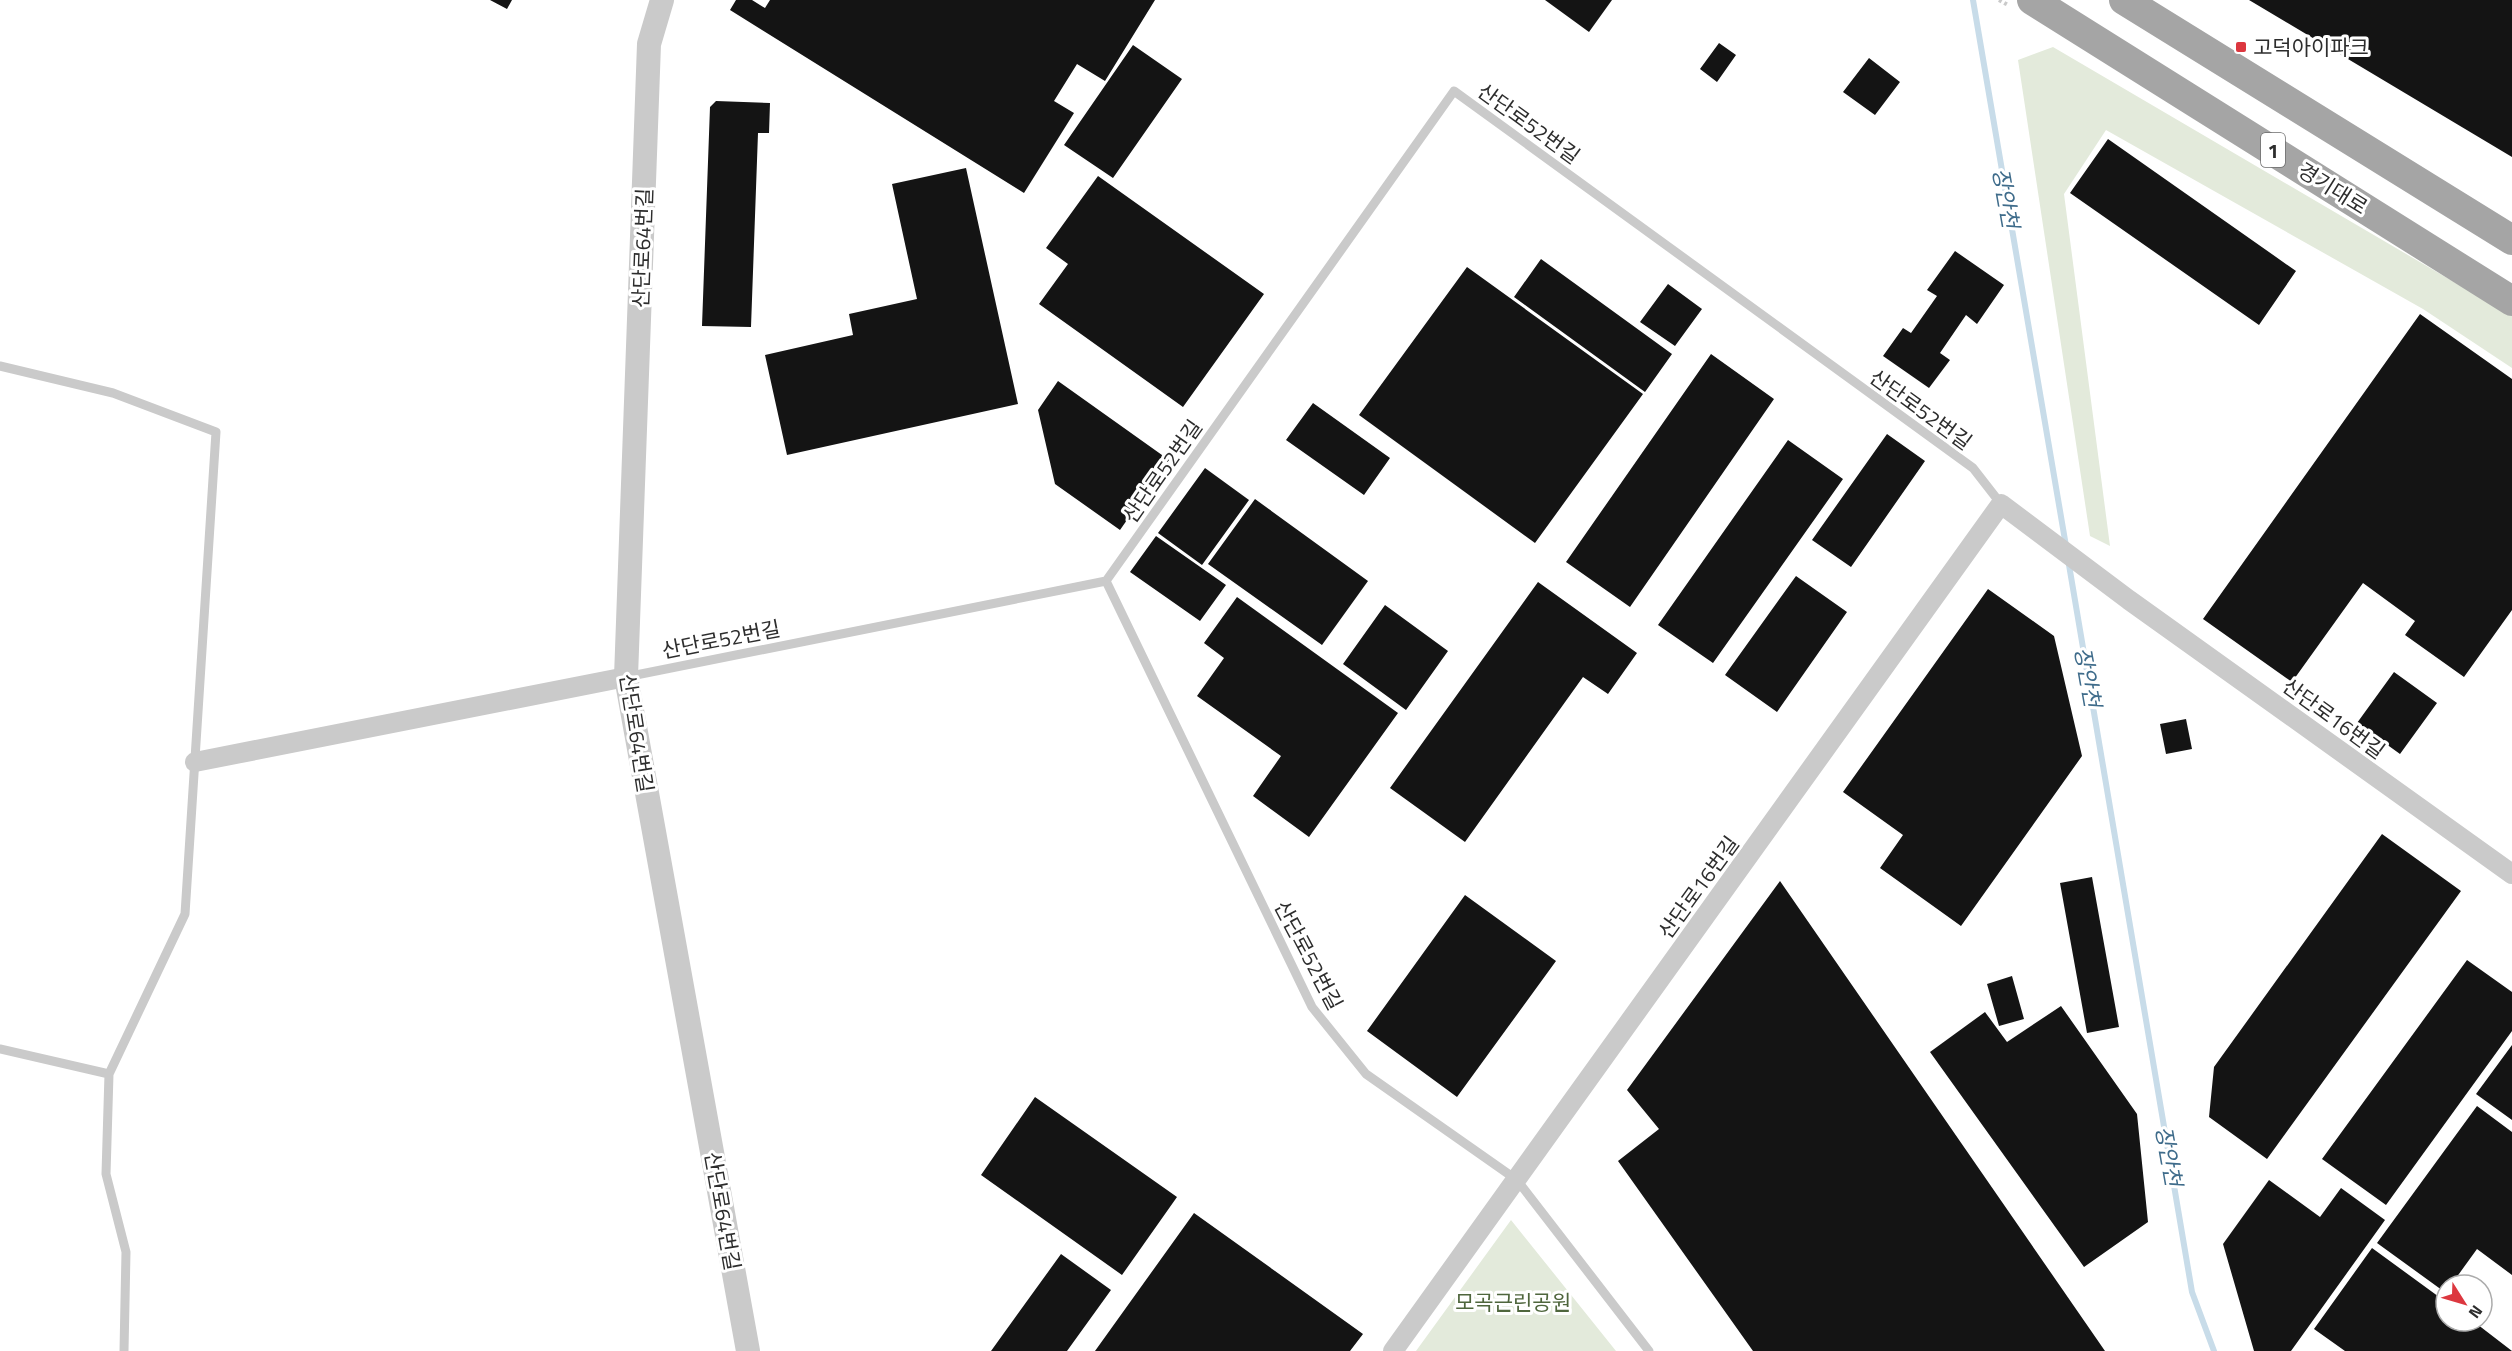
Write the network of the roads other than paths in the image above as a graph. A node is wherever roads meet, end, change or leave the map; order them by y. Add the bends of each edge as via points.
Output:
1 (662, 0) edge
2 (2032, 0) edge
3 (2124, 0) edge
4 (2510, 236) edge
5 (2511, 297) edge
6 (0, 366) edge
7 (2001, 504) junction
8 (1106, 581) junction
9 (626, 676) junction
10 (195, 762) junction
11 (2512, 874) edge
12 (0, 1049) edge
13 (109, 1074) junction
14 (1518, 1180) junction
15 (124, 1351) edge
16 (748, 1351) edge
17 (1393, 1351) edge
18 (1649, 1351) edge

1 - 9 street, 산단로64번길 via 649,44
2 - 5 main road, 경기대로 / 1
3 - 4 main road, 1
6 - 10 lane via 113,393 216,432
7 - 8 lane, 산단로52번길 via 1973,468 1454,91
7 - 11 street, 산단로16번길
7 - 14 street, 산단로16번길
8 - 9 lane, 산단로52번길
8 - 14 lane, 산단로52번길 via 1311,1007 1366,1074
9 - 10 street
9 - 16 street, 산단로64번길
10 - 13 lane via 185,914
12 - 13 lane
13 - 15 lane via 106,1174 126,1252
14 - 17 street, 산단로16번길
14 - 18 lane, 산단로52번길

